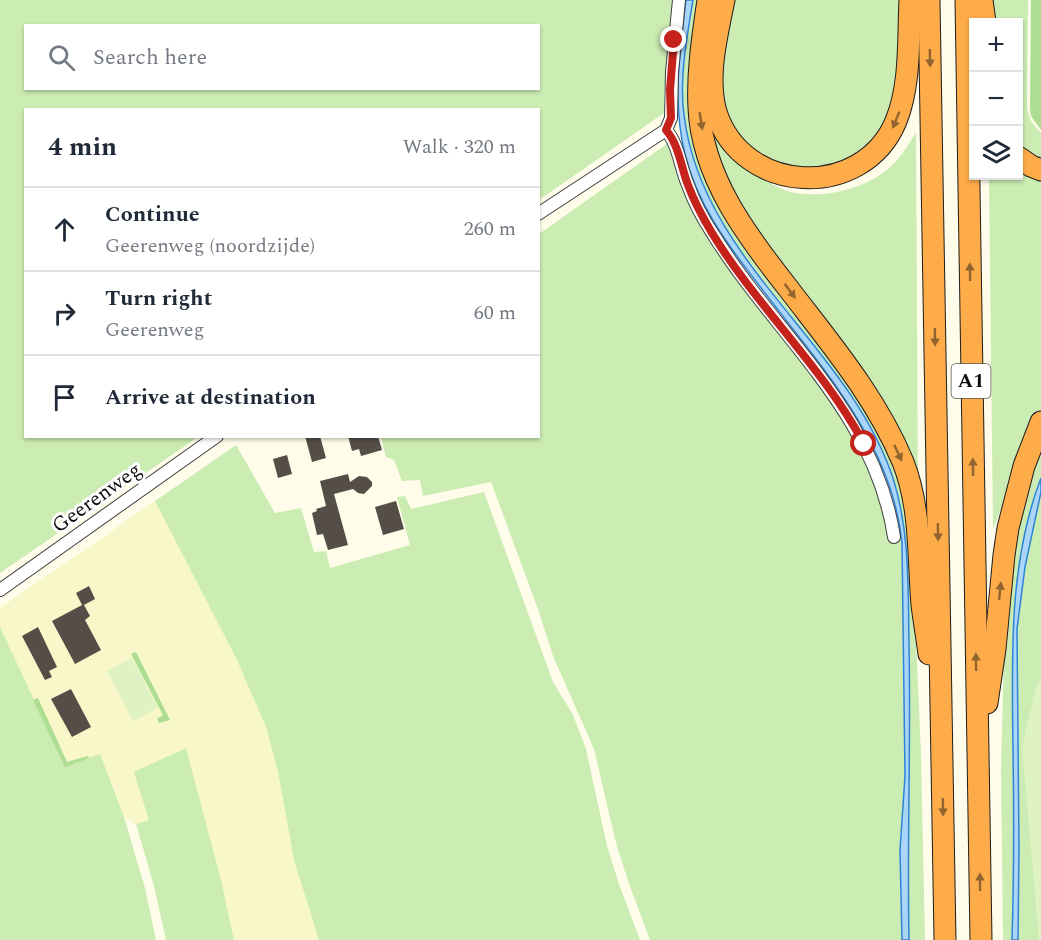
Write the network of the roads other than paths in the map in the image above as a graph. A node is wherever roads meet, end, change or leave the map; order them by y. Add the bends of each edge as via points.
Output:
1 (680, 0) edge
2 (708, 0) edge
3 (724, 0) edge
4 (910, 0) edge
5 (929, 0) edge
6 (966, 0) edge
7 (982, 0) edge
8 (984, 18) edge
9 (666, 130) junction
10 (1023, 160) edge
11 (1041, 170) edge
12 (540, 213) edge
13 (1041, 422) edge
14 (214, 438) edge
15 (894, 537) dead end
16 (0, 590) edge
17 (942, 748) junction
18 (978, 763) junction
19 (945, 940) edge
20 (981, 940) edge

1 - 9 street via 671,118
2 -> 17 highway, A1 via 701,48 699,109 712,167 742,227 853,374 903,463 915,506 922,604
4 -> 3 highway via 907,70 896,122 886,139 858,165 814,178 778,175 761,167 734,146 723,129 712,81
5 -> 17 highway, A1
18 -> 6 highway, A1
7 - 8 highway
9 - 12 street
9 - 15 street via 713,235 854,425 877,471
10 - 11 highway
18 -> 13 highway, A1 via 1008,528 1024,466
14 - 16 street, Geerenweg
17 -> 19 highway, A1
20 -> 18 highway, A1

